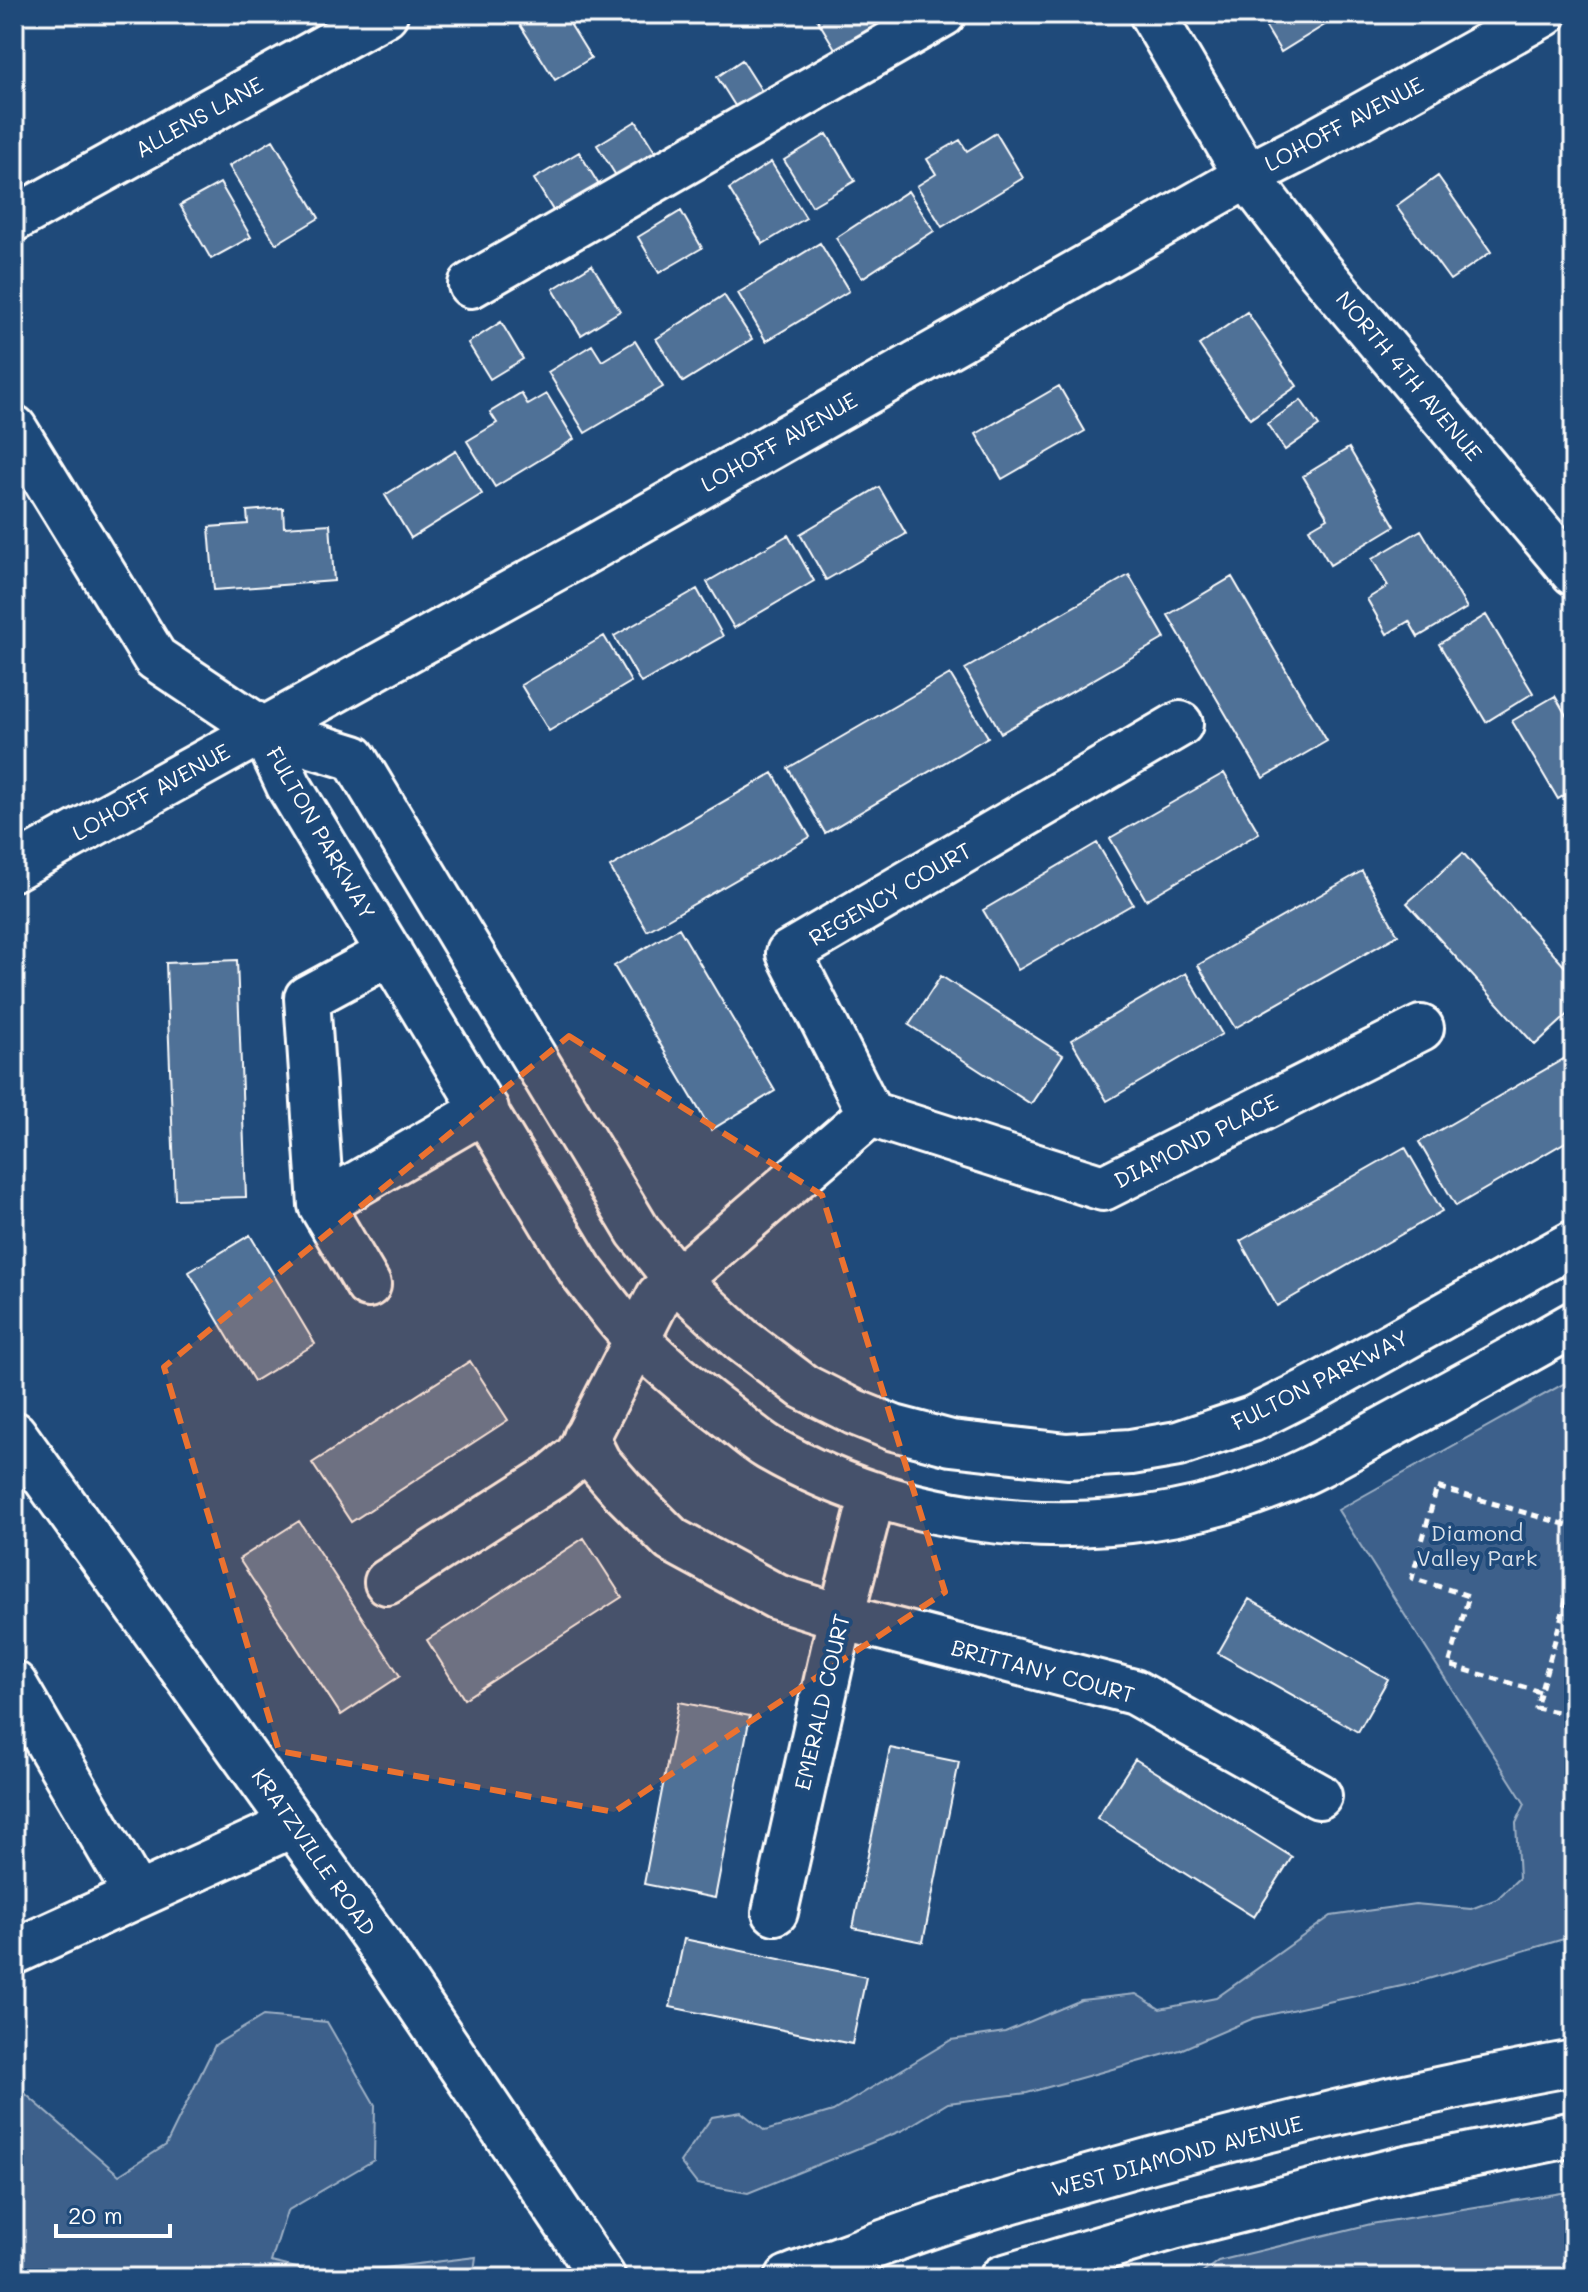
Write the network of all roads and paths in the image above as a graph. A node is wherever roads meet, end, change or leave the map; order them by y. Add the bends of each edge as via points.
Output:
1 (385, 14) edge
2 (943, 14) edge
3 (1152, 14) edge
4 (1544, 14) edge
5 (1247, 176) junction
6 (14, 219) edge
7 (471, 285) dead end
8 (14, 428) edge
9 (1574, 573) edge
10 (1180, 724) dead end
11 (263, 730) junction
12 (14, 868) edge
13 (390, 953) junction
14 (1421, 1028) dead end
15 (486, 1109) junction
16 (870, 1114) junction
17 (321, 1205) junction
18 (1574, 1243) edge
19 (677, 1280) junction
20 (368, 1285) dead end
21 (1574, 1324) edge
22 (637, 1338) junction
23 (1316, 1387) junction
24 (14, 1434) edge
25 (586, 1438) junction
26 (1349, 1448) junction
27 (873, 1494) junction
28 (1574, 1527) edge
29 (1574, 1572) edge
30 (387, 1582) dead end
31 (841, 1617) junction
32 (14, 1684) edge
33 (1540, 1692) junction
34 (1574, 1715) edge
35 (1319, 1796) dead end
36 (294, 1824) junction
37 (137, 1896) junction
38 (775, 1912) dead end
39 (14, 1952) edge
40 (1574, 2063) edge
41 (1574, 2134) edge
42 (603, 2278) edge
43 (788, 2278) edge
44 (1002, 2278) edge

1 - 6 street, ALLENS LANE
2 - 7 street
3 - 5 street, NORTH 4TH AVENUE
4 - 5 street, LOHOFF AVENUE
5 - 9 street, NORTH 4TH AVENUE
5 - 11 street, LOHOFF AVENUE
8 - 11 street via 155,658
10 - 16 street, REGENCY COURT via 789,953
11 - 12 street, LOHOFF AVENUE
11 - 13 street, FULTON PARKWAY via 289,786
11 - 19 street, FULTON PARKWAY via 354,758 638,1231
13 - 15 street, FULTON PARKWAY
13 - 17 street via 307,998
14 - 16 street, DIAMOND PLACE via 1103,1188
15 - 17 street
15 - 22 street, FULTON PARKWAY via 581,1271
16 - 19 street
17 - 20 street
18 - 23 street, FULTON PARKWAY
19 - 22 street via 659,1296
19 - 23 street, FULTON PARKWAY via 742,1340 804,1387 894,1428 951,1443 1067,1456 1131,1452 1178,1444 1252,1419
21 - 26 street, FULTON PARKWAY
22 - 25 street
22 - 27 street, FULTON PARKWAY via 767,1447
23 - 26 street
24 - 36 street, KRATZVILLE ROAD
25 - 30 street via 578,1455 554,1475
25 - 31 street, BRITTANY COURT via 598,1462 672,1540 777,1597
26 - 27 street, FULTON PARKWAY via 1278,1484 1194,1512 1139,1521 1008,1521
27 - 31 street, EMERALD COURT
28 - 33 path via 1437,1487 1412,1578 1469,1596 1449,1665
29 - 33 path
31 - 35 street, BRITTANY COURT via 1134,1692
31 - 38 street, EMERALD COURT
32 - 37 street
33 - 34 path via 1536,1708
36 - 37 street
36 - 42 street, KRATZVILLE ROAD
37 - 39 street
40 - 43 street, WEST DIAMOND AVENUE via 1230,2138 968,2214
41 - 44 street via 1406,2168 1173,2227

